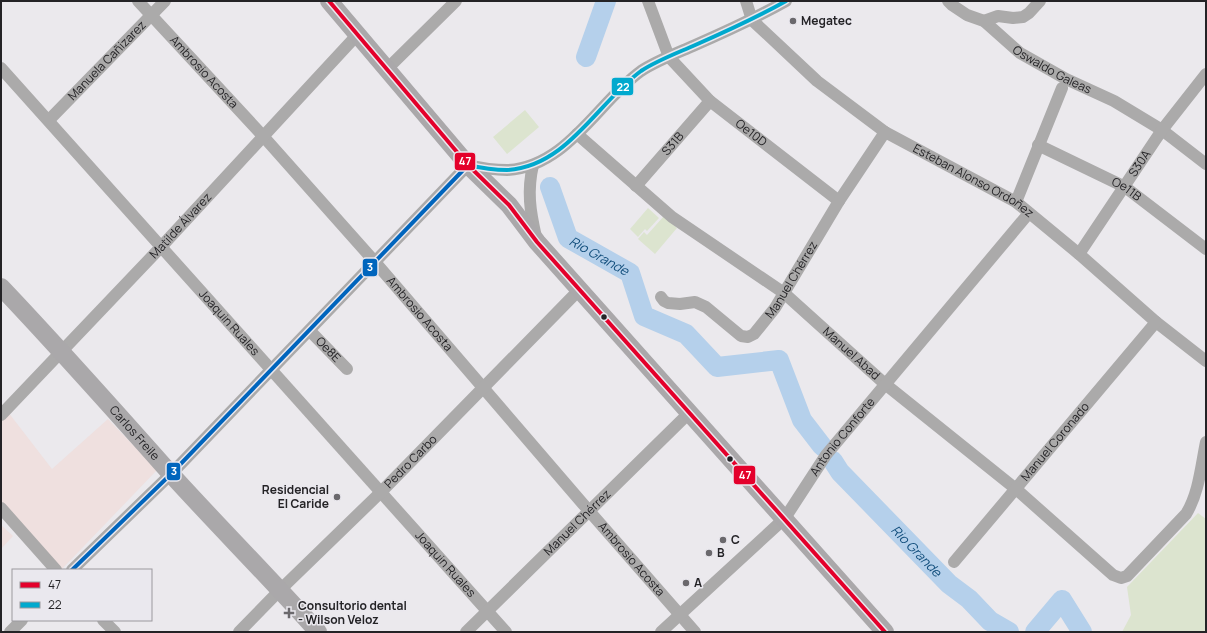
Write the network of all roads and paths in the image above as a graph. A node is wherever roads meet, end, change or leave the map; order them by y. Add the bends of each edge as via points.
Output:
1 (138, 1) edge
2 (164, 1) edge
3 (329, 1) edge
4 (456, 1) edge
5 (648, 1) edge
6 (746, 1) edge
7 (786, 1) edge
8 (948, 1) edge
9 (1040, 1) edge
10 (151, 15) junction
11 (752, 20) junction
12 (984, 21) junction
13 (358, 34) junction
14 (669, 57) junction
15 (1, 68) edge
16 (387, 69) junction
17 (1205, 76) edge
18 (1062, 88) dead end
19 (710, 101) junction
20 (49, 120) junction
21 (1162, 130) junction
22 (884, 132) junction
23 (577, 134) junction
24 (263, 136) junction
25 (1038, 145) junction
26 (1206, 164) edge
27 (468, 165) junction
28 (533, 165) junction
29 (636, 186) junction
30 (1125, 187) junction
31 (839, 201) junction
32 (1016, 202) junction
33 (1029, 213) junction
34 (538, 242) junction
35 (161, 247) junction
36 (1206, 248) edge
37 (1079, 254) junction
38 (375, 262) junction
39 (1, 287) edge
40 (580, 290) junction
41 (784, 293) junction
42 (661, 297) dead end
43 (1156, 322) junction
44 (310, 331) junction
45 (62, 352) junction
46 (1206, 361) edge
47 (347, 369) dead end
48 (272, 370) junction
49 (885, 384) junction
50 (484, 389) junction
51 (689, 413) junction
52 (1, 415) edge
53 (1206, 442) edge
54 (171, 474) junction
55 (1016, 489) junction
56 (381, 492) junction
57 (1, 508) edge
58 (589, 511) junction
59 (785, 518) junction
60 (954, 562) dead end
61 (55, 569) edge
62 (73, 569) edge
63 (280, 590) junction
64 (488, 611) junction
65 (680, 614) junction
66 (21, 621) edge
67 (104, 621) edge
68 (10, 632) edge
69 (115, 632) edge
70 (240, 632) edge
71 (318, 632) edge
72 (466, 632) edge
73 (506, 632) edge
74 (661, 632) edge
75 (695, 632) edge
76 (885, 632) edge

1 - 10 street, Ambrosio Acosta
2 - 10 street, Manuela Cañizarez
3 - 13 street
4 - 16 street
5 - 14 street
6 - 11 street, Esteban Alonso Ordoñez
7 - 11 street
8 - 12 street, Oswaldo Galeas via 967,14
9 - 12 street via 1023,17 998,16
10 - 20 street, Manuela Cañizarez
10 - 24 street, Ambrosio Acosta
11 - 14 street
11 - 22 street, Esteban Alonso Ordoñez via 818,81
12 - 21 street, Oswaldo Galeas via 1020,53 1066,79 1114,101
13 - 16 street
13 - 24 street, Matilde Álvarez
14 - 19 street, Oe10D
14 - 23 street via 642,70 618,90
15 - 20 street, Joaquin Ruales
16 - 27 street
17 - 21 street, S30A
18 - 25 street
19 - 29 street, S31B
19 - 31 street, Oe10D
20 - 35 street, Joaquin Ruales
21 - 26 street, Oswaldo Galeas
21 - 30 street, S30A
22 - 31 street, Manuel Chérrez
22 - 32 street, Esteban Alonso Ordoñez
23 - 28 street
23 - 29 street, Manuel Abad
24 - 35 street, Matilde Álvarez
24 - 38 street, Ambrosio Acosta
25 - 30 street, Oe11B
25 - 32 street
27 - 28 street via 508,170
27 - 34 street via 509,205
27 - 38 street
28 - 34 street via 529,199
29 - 41 street, Manuel Abad via 672,217
30 - 36 street, Oe11B
30 - 37 street, S30A
31 - 41 street, Manuel Chérrez
32 - 33 street, Esteban Alonso Ordoñez
33 - 37 street, Esteban Alonso Ordoñez
33 - 49 street, Antonio Conforte
34 - 40 street
35 - 45 street, Matilde Álvarez
35 - 48 street, Joaquin Ruales
37 - 43 street, Esteban Alonso Ordoñez
38 - 44 street
38 - 50 street, Ambrosio Acosta
39 - 45 street, Carlos Freile
40 - 50 street, Pedro Carbo
40 - 51 street
41 - 42 street, Manuel Chérrez via 754,334 748,337 741,336 706,307 695,302 668,303
41 - 49 street, Manuel Abad
43 - 46 street, Esteban Alonso Ordoñez
43 - 55 street, Manuel Coronado
44 - 47 street, Oe8E
44 - 48 street
45 - 52 street, Matilde Álvarez
45 - 54 street, Carlos Freile
48 - 54 street
48 - 56 street, Joaquin Ruales
49 - 55 street, Manuel Abad
49 - 59 street, Antonio Conforte via 826,455
50 - 56 street, Pedro Carbo
50 - 58 street, Ambrosio Acosta
51 - 58 street, Manuel Chérrez
51 - 59 street
53 - 55 street, Manuel Abad via 1196,492 1186,514 1127,576 1121,578 1113,575
54 - 62 street
54 - 63 street, Carlos Freile
55 - 60 street, Manuel Coronado
56 - 63 street, Pedro Carbo
56 - 64 street, Joaquin Ruales
57 - 61 street
58 - 64 street, Manuel Chérrez
58 - 65 street, Ambrosio Acosta
59 - 65 street, Antonio Conforte
59 - 76 street
63 - 70 street, Pedro Carbo
63 - 71 street, Carlos Freile
64 - 72 street, Manuel Chérrez
64 - 73 street, Joaquin Ruales
65 - 74 street, Antonio Conforte
65 - 75 street, Ambrosio Acosta
66 - 68 street
67 - 69 street

